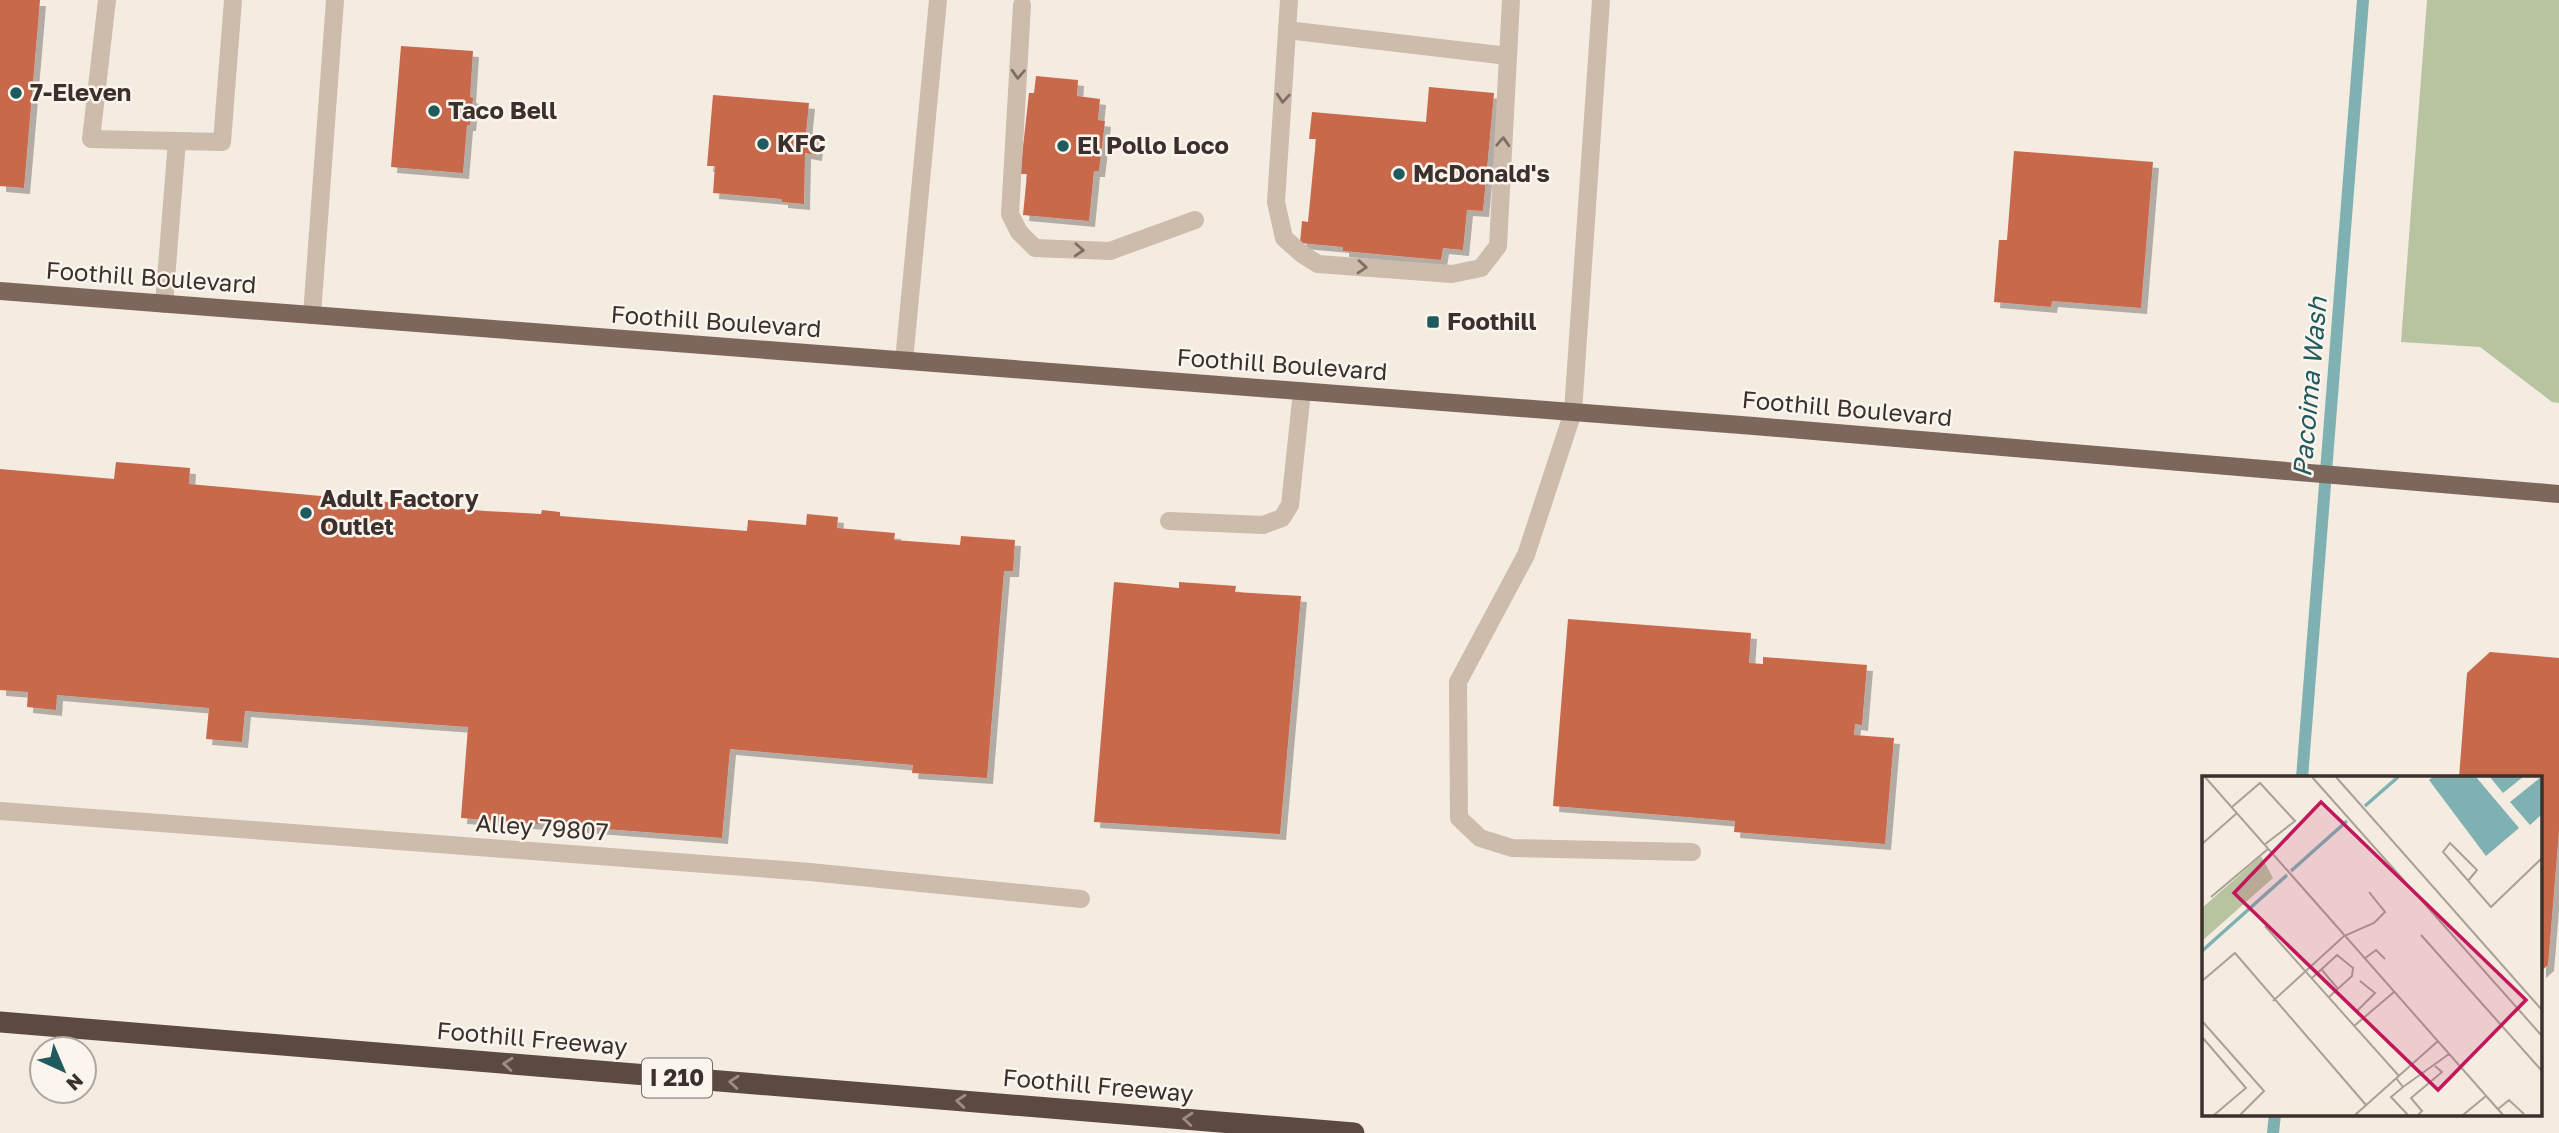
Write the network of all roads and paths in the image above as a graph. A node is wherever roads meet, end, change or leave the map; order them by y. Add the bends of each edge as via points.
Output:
1 (107, 0) edge
2 (233, 0) edge
3 (335, 0) edge
4 (938, 0) edge
5 (1289, 0) edge
6 (1511, 0) edge
7 (1601, 0) edge
8 (1022, 5) dead end
9 (1287, 30) junction
10 (1508, 57) junction
11 (177, 141) junction
12 (1195, 220) dead end
13 (0, 291) edge
14 (164, 304) junction
15 (312, 315) junction
16 (904, 361) junction
17 (1301, 391) junction
18 (1573, 412) junction
19 (2559, 494) edge
20 (1169, 521) dead end
21 (0, 811) edge
22 (1692, 852) dead end
23 (1081, 899) dead end
24 (0, 1022) edge
25 (1354, 1133) edge

1 - 11 lane via 91,139
2 - 11 lane via 222,142
3 - 15 lane
4 - 16 lane
5 - 9 lane
6 - 10 lane
7 - 18 lane
8 -> 12 lane via 1010,214 1019,232 1035,248 1110,251
9 - 10 lane
9 -> 10 lane via 1276,202 1284,238 1318,264 1451,274 1481,268 1498,246
11 - 14 lane
13 - 14 main road, Foothill Boulevard
14 - 15 main road, Foothill Boulevard
15 - 16 main road, Foothill Boulevard
16 - 17 main road, Foothill Boulevard
17 - 18 main road, Foothill Boulevard
17 - 20 lane via 1290,505 1282,518 1263,525
18 - 19 main road, Foothill Boulevard
18 - 22 lane via 1526,555 1458,682 1459,818 1480,838 1512,848
21 - 23 lane, Alley 79807 via 810,872
25 -> 24 highway, Foothill Freeway / I 210

